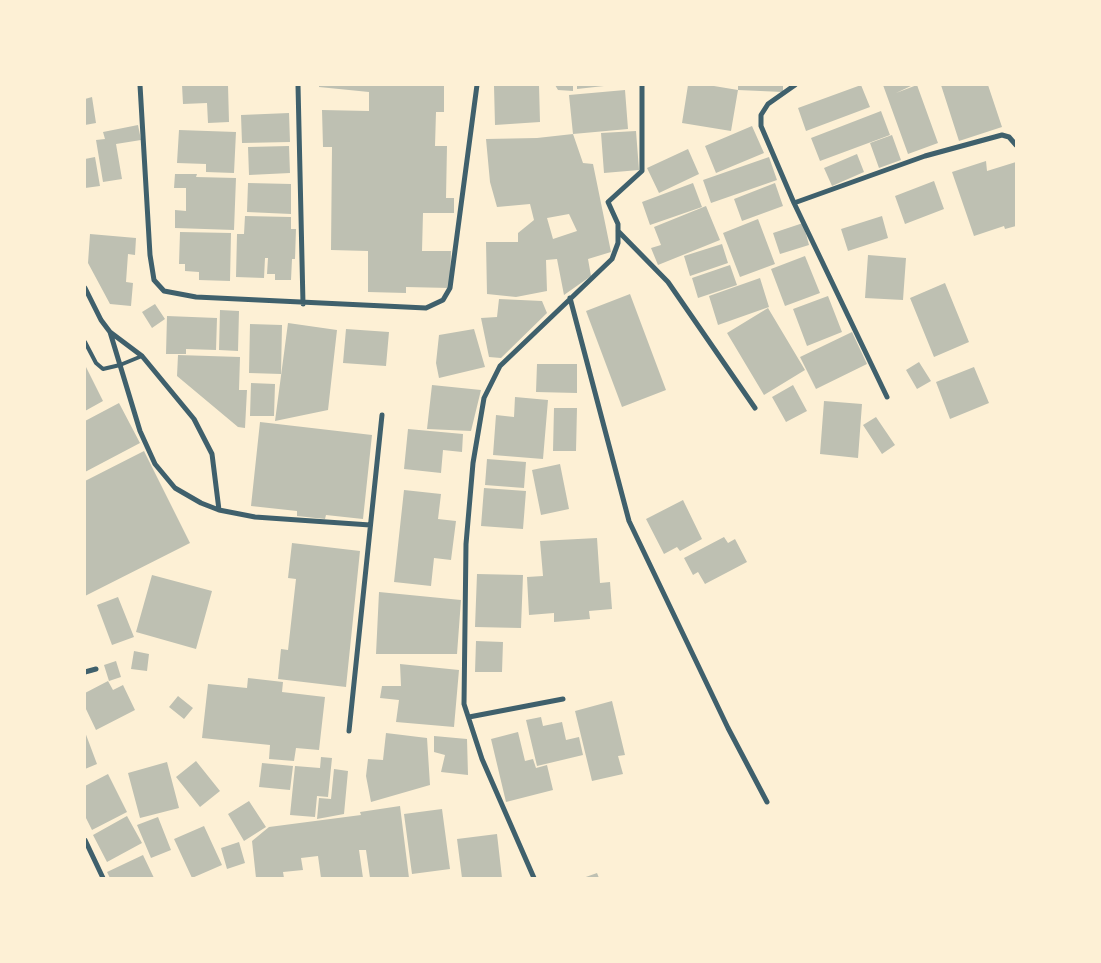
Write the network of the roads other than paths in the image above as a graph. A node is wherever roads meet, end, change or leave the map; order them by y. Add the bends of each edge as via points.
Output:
1 (140, 85) edge
2 (298, 85) edge
3 (477, 85) edge
4 (642, 85) edge
5 (795, 85) edge
6 (1016, 145) edge
7 (794, 203) junction
8 (617, 230) junction
9 (85, 288) edge
10 (570, 298) junction
11 (304, 304) junction
12 (110, 332) junction
13 (85, 342) edge
14 (142, 356) junction
15 (120, 365) junction
16 (887, 397) dead end
17 (754, 408) dead end
18 (382, 415) dead end
19 (219, 510) junction
20 (370, 525) junction
21 (96, 669) dead end
22 (85, 672) edge
23 (563, 699) dead end
24 (469, 717) junction
25 (350, 731) dead end
26 (766, 802) dead end
27 (85, 840) edge
28 (103, 878) edge
29 (534, 878) edge

1 - 11 street via 154,280 164,291 183,296
2 - 11 street
3 - 11 street via 450,288 443,300 426,308
4 - 8 street via 642,171 608,202 617,220
5 - 7 street via 768,104 761,115 761,126
6 - 7 street via 1002,135 925,156
7 - 16 street
8 - 10 street via 618,243 612,259
8 - 17 street via 668,282
9 - 12 street
10 - 24 street via 500,366 484,398 473,463 466,544 464,704
10 - 26 street via 629,521
12 - 14 street
12 - 15 street
13 - 15 lane via 103,369
14 - 15 lane
14 - 19 street via 194,419 212,454
15 - 19 street via 140,430 156,464 175,488
18 - 20 street
19 - 20 street via 255,517
20 - 25 street
21 - 22 street
23 - 24 street
24 - 29 street via 482,759
27 - 28 street

